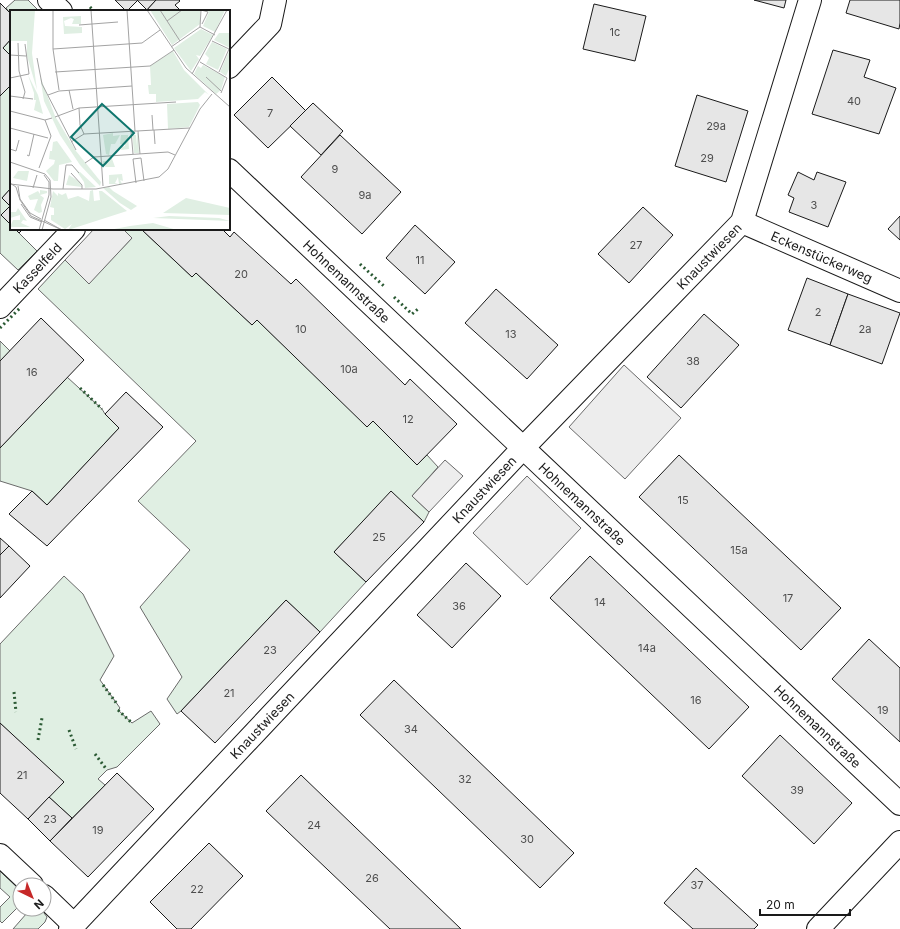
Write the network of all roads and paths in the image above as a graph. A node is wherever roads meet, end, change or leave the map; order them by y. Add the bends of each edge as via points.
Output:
1 (49, 0) edge
2 (275, 0) edge
3 (810, 0) edge
4 (60, 10) edge
5 (230, 66) edge
6 (230, 171) edge
7 (742, 222) junction
8 (73, 230) edge
9 (900, 291) edge
10 (0, 307) edge
11 (523, 448) junction
12 (900, 804) edge
13 (900, 842) edge
14 (0, 855) edge
15 (23, 877) edge
16 (52, 905) edge
17 (72, 927) edge
18 (818, 929) edge

1 - 4 street
2 - 5 street via 270,24
3 - 7 street, Knaustwiesen
6 - 11 street, Hohnemannstraße
7 - 9 street, Eckenstückerweg
7 - 11 street, Knaustwiesen
8 - 10 street, Kasselfeld
11 - 12 street, Hohnemannstraße
11 - 17 street, Knaustwiesen
13 - 18 street
14 - 15 street
16 - 17 street

